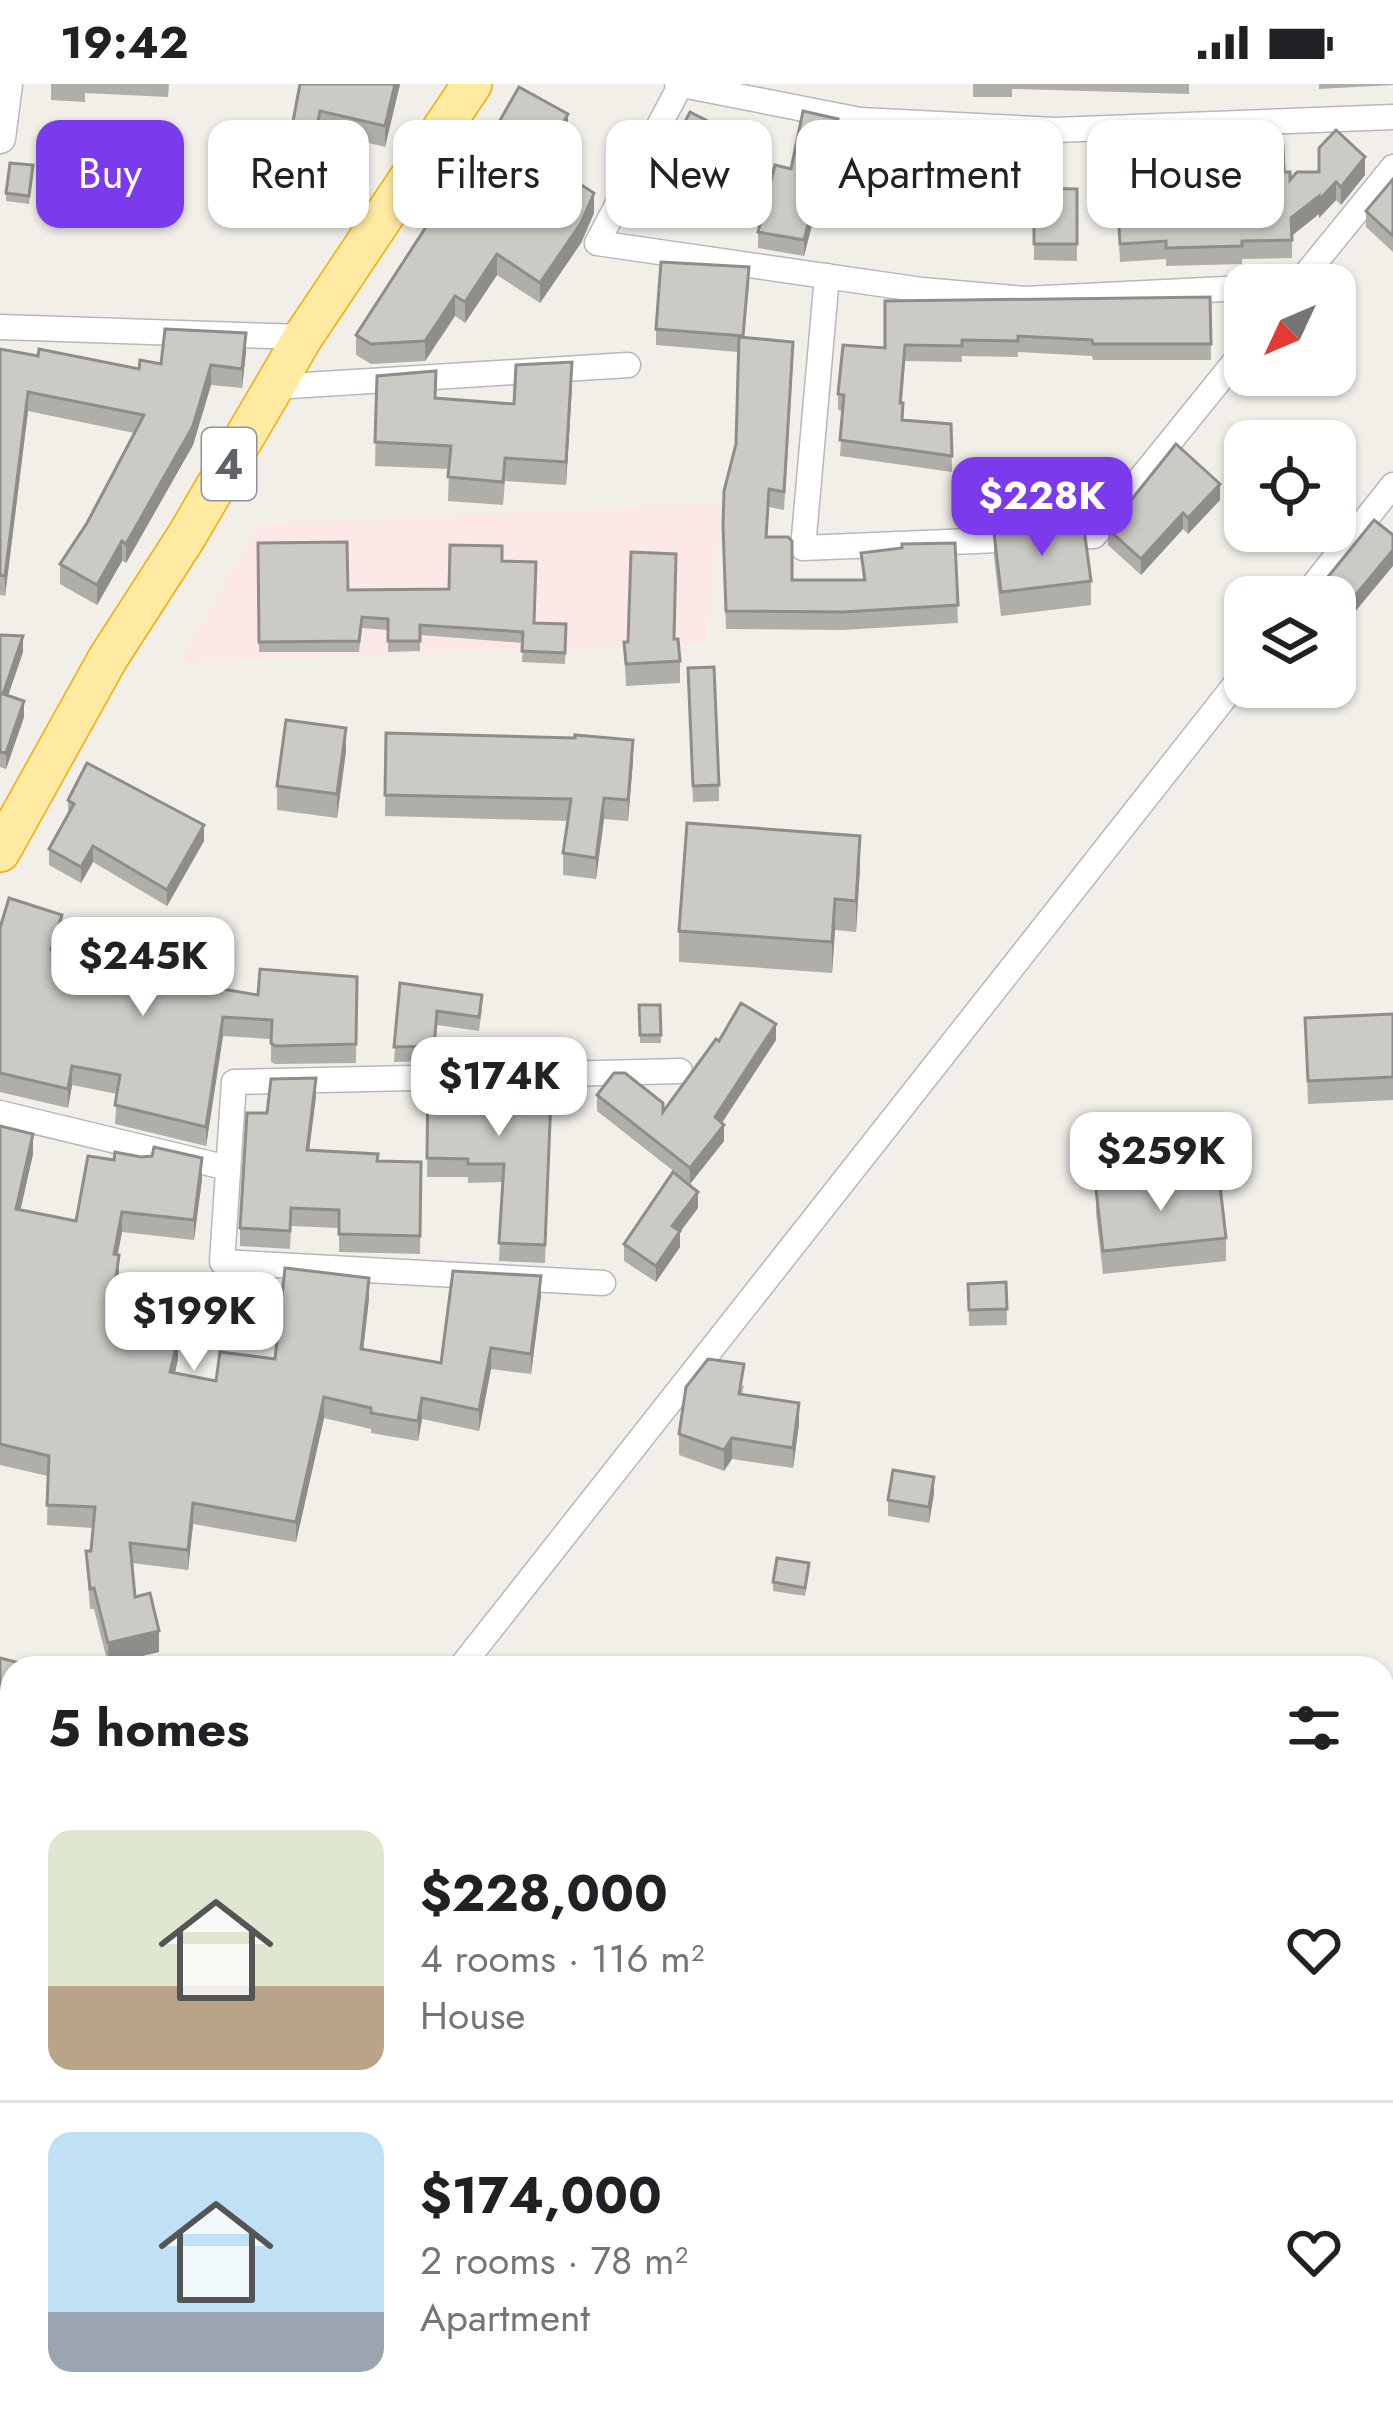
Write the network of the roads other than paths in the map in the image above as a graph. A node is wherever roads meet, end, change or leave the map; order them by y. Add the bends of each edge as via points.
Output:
1 (7, 84) edge
2 (472, 84) edge
3 (679, 84) edge
4 (1393, 117) edge
5 (0, 138) edge
6 (1393, 167) edge
7 (1314, 264) edge
8 (827, 276) junction
9 (1224, 289) edge
10 (0, 327) edge
11 (303, 337) junction
12 (628, 365) dead end
13 (1224, 376) edge
14 (274, 387) junction
15 (1393, 484) edge
16 (1321, 576) edge
17 (1224, 699) edge
18 (0, 852) edge
19 (680, 1071) dead end
20 (0, 1113) edge
21 (228, 1168) junction
22 (603, 1283) dead end
23 (469, 1656) edge

1 - 5 street
2 - 11 highway, 4
3 - 4 street via 860,120 1055,130
3 - 8 street via 597,244
6 - 7 street
8 - 9 street via 1025,299
8 - 13 street via 802,548 1094,536
10 - 11 street
11 - 14 highway, 4
12 - 14 street
14 - 18 highway, 4
15 - 16 street
17 - 23 street
19 - 21 street via 234,1082
20 - 21 street
21 - 22 street via 222,1262

